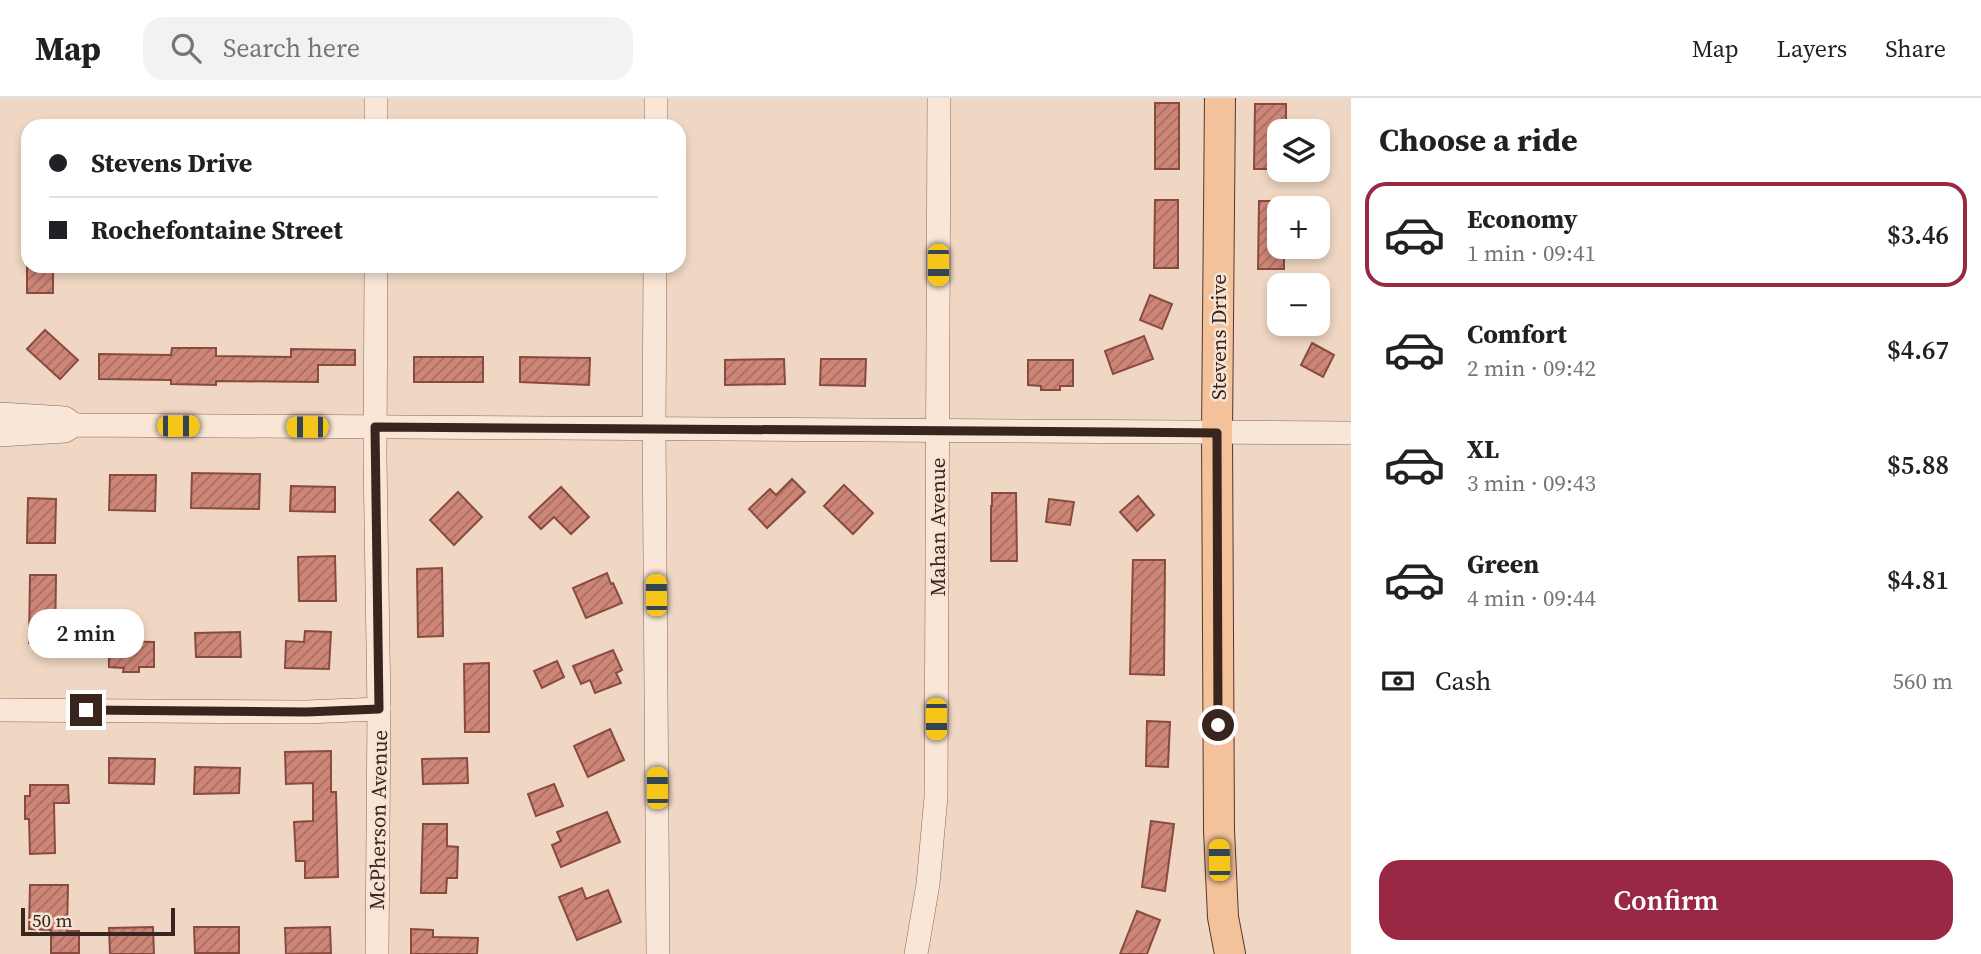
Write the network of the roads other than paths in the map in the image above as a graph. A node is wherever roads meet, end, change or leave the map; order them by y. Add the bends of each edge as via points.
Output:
1 (376, 98) edge
2 (656, 98) edge
3 (939, 98) edge
4 (1220, 98) edge
5 (376, 119) edge
6 (656, 119) edge
7 (376, 273) edge
8 (655, 273) edge
9 (0, 414) edge
10 (0, 420) edge
11 (75, 425) junction
12 (375, 427) junction
13 (654, 429) junction
14 (938, 429) junction
15 (0, 433) edge
16 (1217, 433) junction
17 (1351, 433) edge
18 (379, 709) junction
19 (0, 710) edge
20 (377, 954) edge
21 (658, 954) edge
22 (916, 954) edge
23 (1230, 954) edge

1 - 5 street
2 - 6 street
3 - 14 street, Mahan Avenue
4 - 16 main road, Stevens Drive
7 - 12 street, McPherson Avenue
8 - 13 street
9 - 11 street via 65,418
10 - 15 street
11 - 12 street
11 - 15 street via 65,431
12 - 13 street
12 - 18 street, McPherson Avenue
13 - 14 street
13 - 21 street
14 - 16 street
14 - 22 street, Mahan Avenue via 936,797
16 - 17 street
16 - 23 main road, Stevens Drive via 1219,860
18 - 19 street
18 - 20 street, McPherson Avenue

